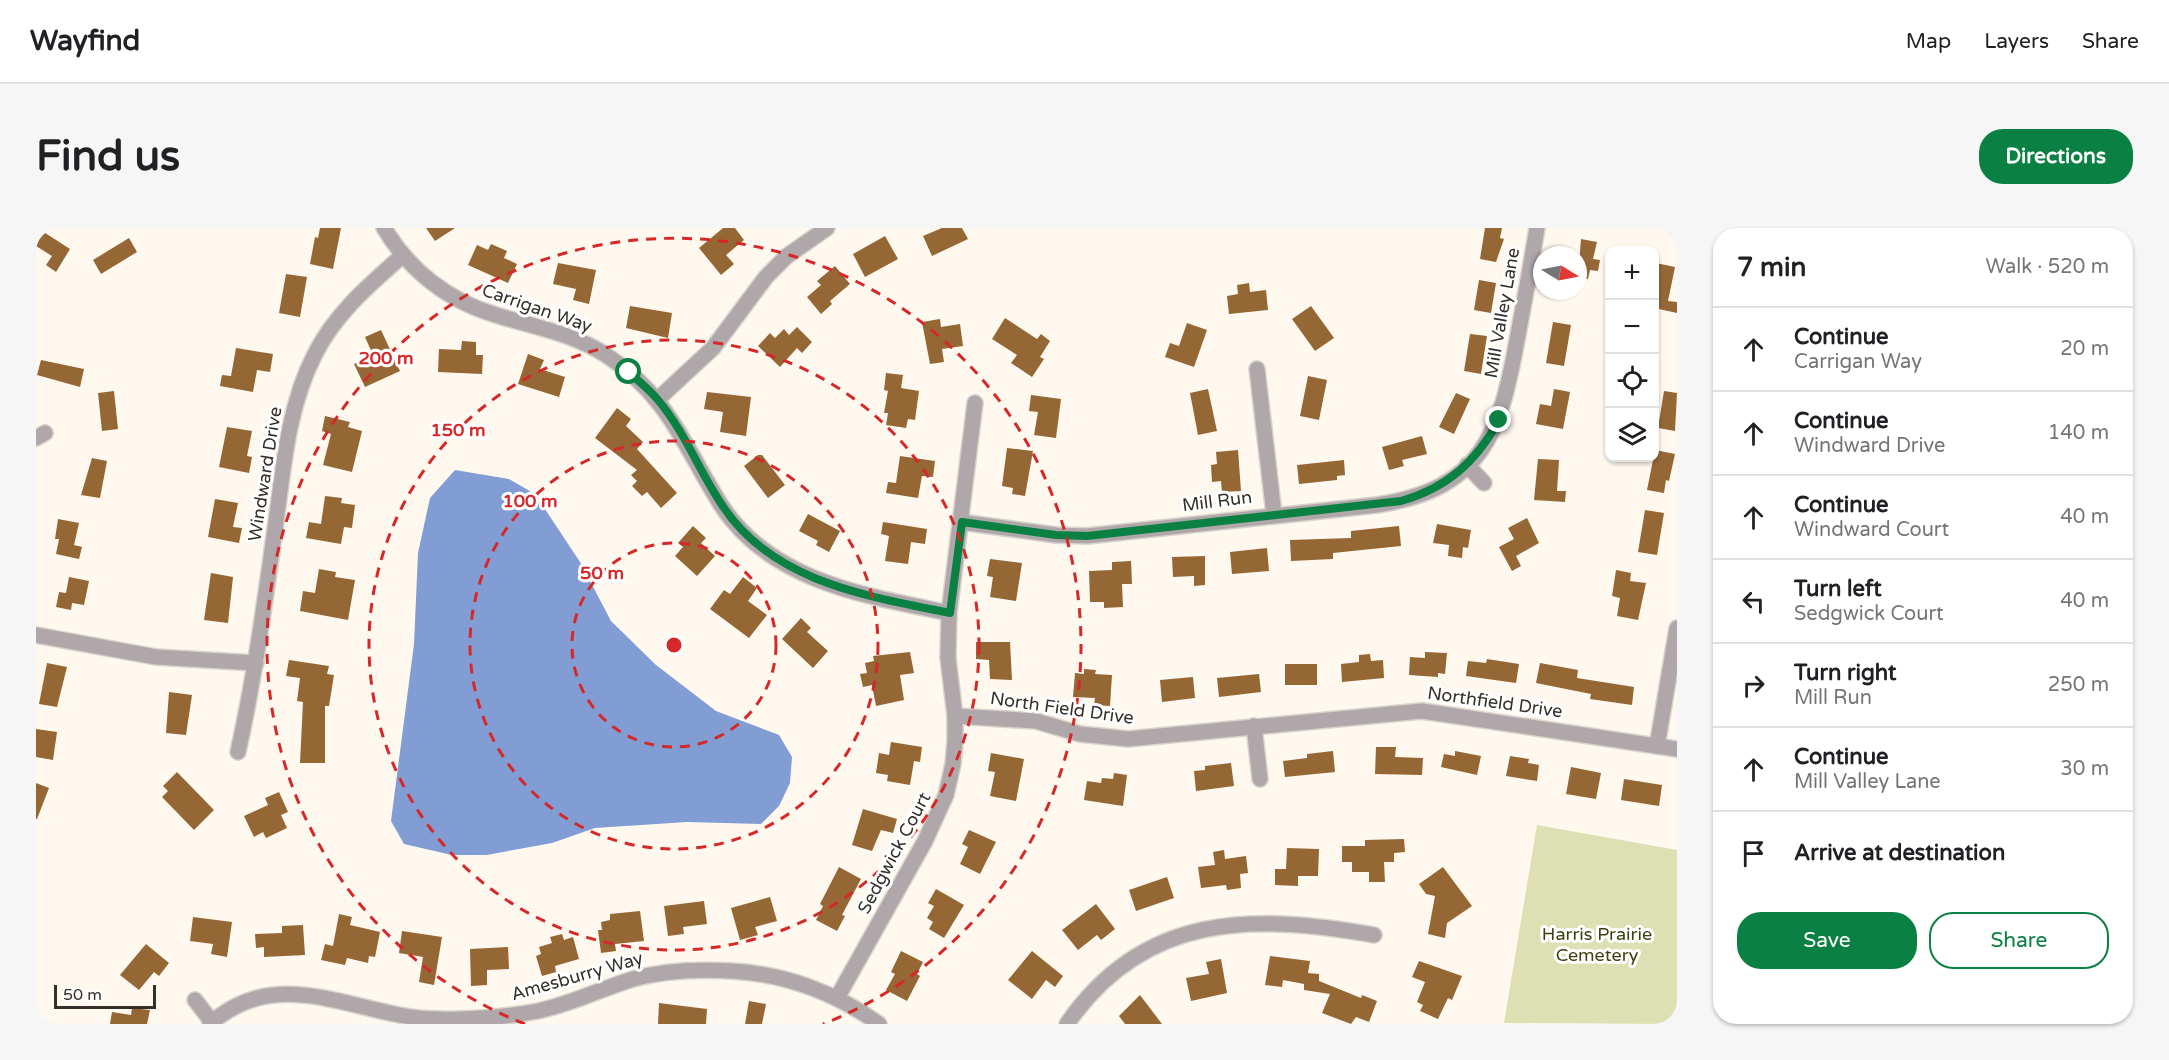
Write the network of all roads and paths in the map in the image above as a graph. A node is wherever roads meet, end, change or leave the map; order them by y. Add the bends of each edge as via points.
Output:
1 (384, 228) edge
2 (827, 228) edge
3 (1538, 228) edge
4 (402, 256) junction
5 (1257, 369) dead end
6 (658, 399) junction
7 (975, 403) dead end
8 (1467, 465) junction
9 (1484, 483) dead end
10 (1274, 514) junction
11 (962, 522) junction
12 (950, 613) junction
13 (1677, 628) edge
14 (36, 636) edge
15 (256, 663) junction
16 (955, 716) junction
17 (1254, 726) junction
18 (1199, 732) joint
19 (1657, 746) junction
20 (1677, 749) edge
21 (238, 752) dead end
22 (1260, 780) dead end
23 (1374, 935) dead end
24 (837, 999) junction
25 (195, 1000) dead end
26 (211, 1023) edge
27 (879, 1024) edge
28 (1067, 1024) edge

1 - 4 street, Carrigan Way
2 - 6 street via 787,256 766,277 713,348
3 - 8 street, Mill Valley Lane via 1505,402 1488,440
4 - 6 street, Carrigan Way via 433,284 467,305 583,342 614,361
4 - 15 street, Windward Drive via 330,328 303,381 288,438
5 - 10 street
6 - 12 street via 685,438 723,508 744,531 789,566 862,595
7 - 11 street, Sedgwick Court
8 - 9 street
8 - 10 street, Mill Run via 1442,485 1401,501
10 - 11 street, Mill Run via 1087,536
11 - 12 street, Sedgwick Court
12 - 16 street, Sedgwick Court via 948,658
13 - 19 street
14 - 15 street via 156,657
15 - 21 street, Windward Drive
16 - 18 street, North Field Drive via 1036,721 1110,738
16 - 24 street, Sedgwick Court via 953,764 937,820
17 - 18 street, Northfield Drive
17 - 19 street, Northfield Drive via 1422,711
17 - 22 street
19 - 20 street, Northfield Drive
23 - 28 street via 1312,924 1266,922 1181,935 1154,946 1112,973
24 - 26 street, Amesburry Way via 765,974 694,970 635,979 561,1005 498,1017 458,1020 401,1016 311,994 289,993 249,1000
24 - 27 street, Amesburry Way
25 - 26 street

